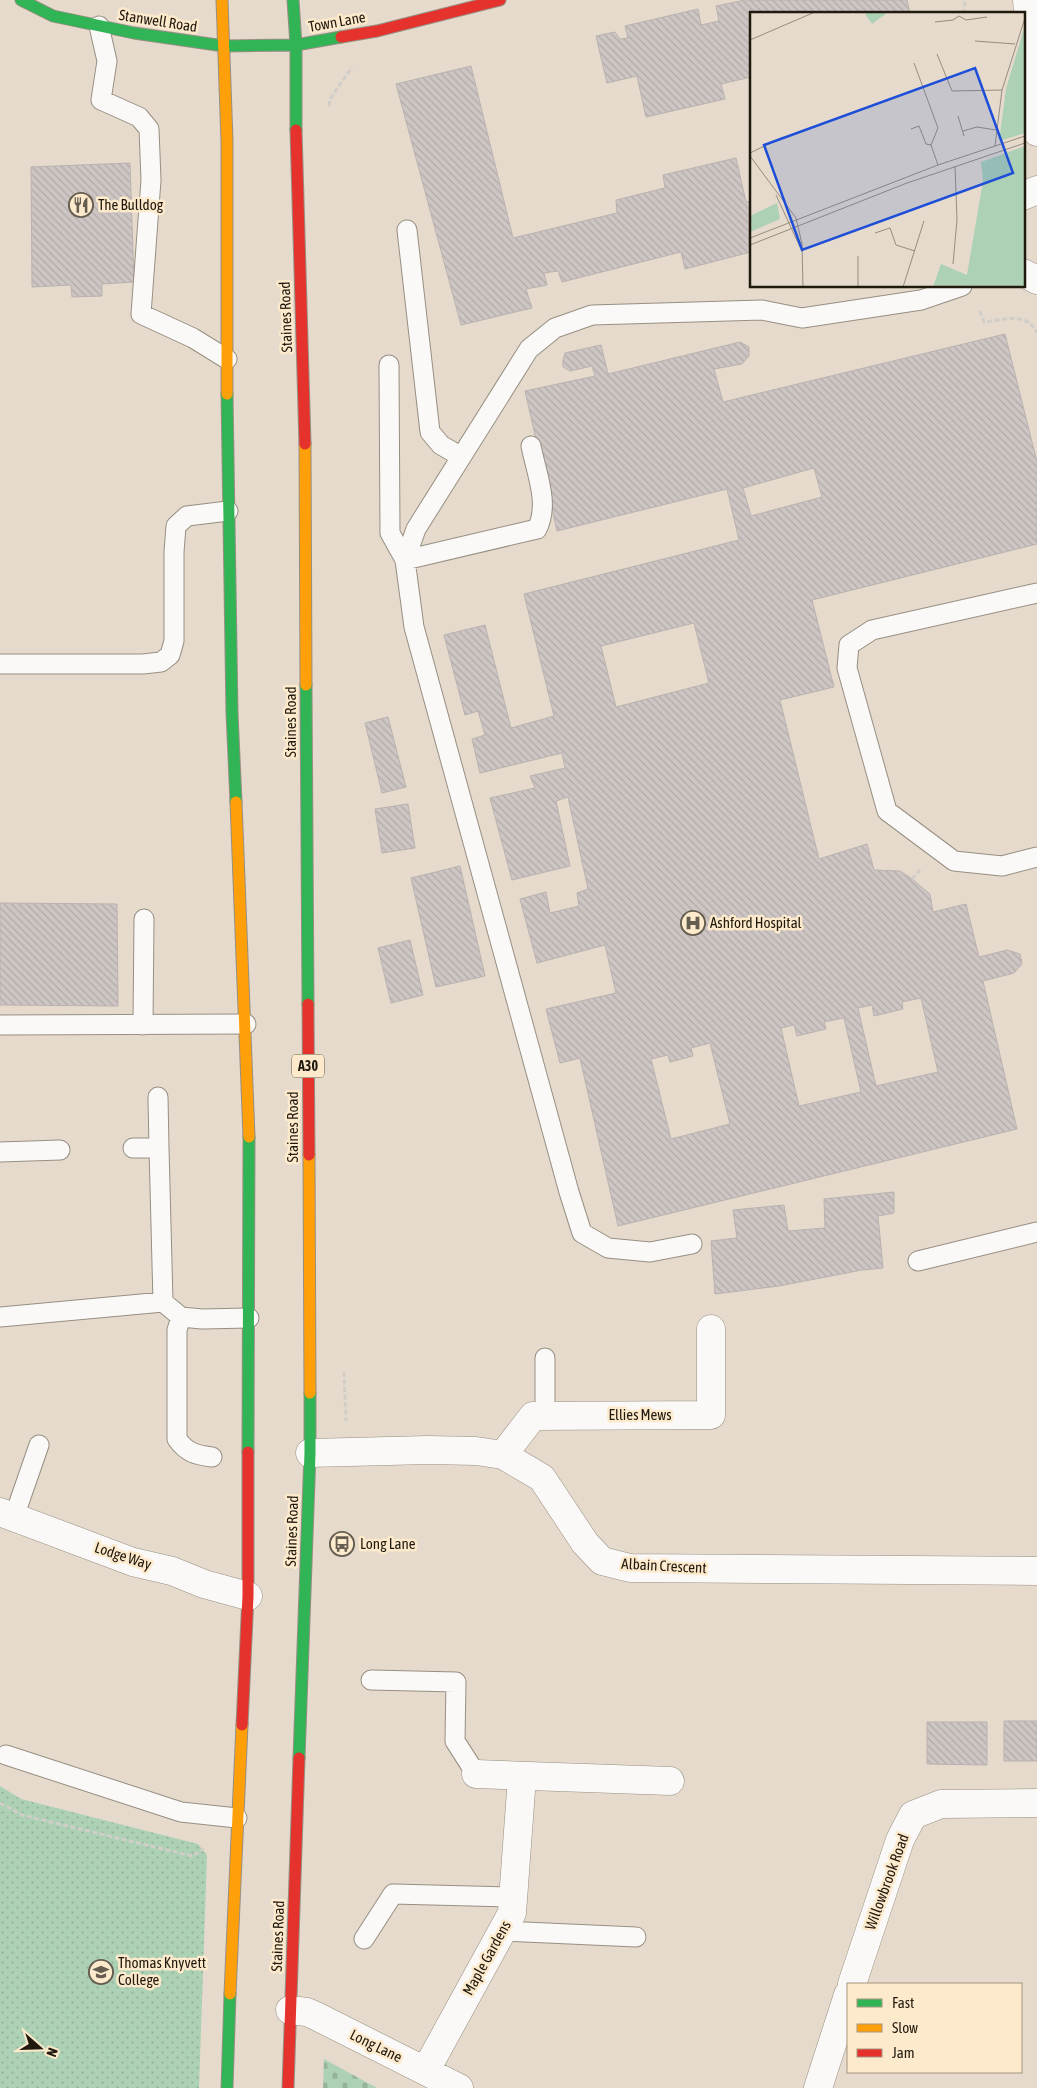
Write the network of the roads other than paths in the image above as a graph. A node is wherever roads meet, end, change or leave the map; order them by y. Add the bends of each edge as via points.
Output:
1 (21, 0) edge
2 (222, 0) edge
3 (293, 0) edge
4 (500, 0) edge
5 (1027, 0) edge
6 (99, 26) junction
7 (296, 45) junction
8 (224, 46) junction
9 (1037, 132) edge
10 (1037, 190) edge
11 (1024, 196) edge
12 (407, 230) dead end
13 (1024, 274) edge
14 (1037, 280) edge
15 (956, 288) edge
16 (227, 359) junction
17 (389, 365) dead end
18 (531, 446) dead end
19 (460, 456) junction
20 (228, 511) junction
21 (405, 560) junction
22 (1037, 593) edge
23 (0, 664) edge
24 (1037, 858) edge
25 (144, 919) dead end
26 (246, 1024) junction
27 (0, 1025) edge
28 (143, 1025) junction
29 (158, 1097) dead end
30 (133, 1148) dead end
31 (159, 1148) junction
32 (60, 1150) dead end
33 (0, 1152) edge
34 (1037, 1232) edge
35 (692, 1244) dead end
36 (918, 1261) dead end
37 (163, 1302) junction
38 (0, 1317) edge
39 (181, 1317) junction
40 (249, 1318) junction
41 (712, 1329) dead end
42 (545, 1358) dead end
43 (545, 1415) junction
44 (39, 1445) dead end
45 (310, 1453) junction
46 (503, 1456) junction
47 (212, 1457) dead end
48 (7, 1515) edge
49 (1037, 1571) edge
50 (248, 1596) junction
51 (371, 1680) dead end
52 (6, 1755) dead end
53 (476, 1774) joint
54 (522, 1777) junction
55 (670, 1781) dead end
56 (1037, 1803) edge
57 (237, 1818) junction
58 (514, 1897) junction
59 (500, 1931) junction
60 (636, 1937) dead end
61 (364, 1939) dead end
62 (852, 1983) edge
63 (847, 1998) edge
64 (290, 2010) junction
65 (426, 2070) junction
66 (227, 2088) edge
67 (288, 2088) edge
68 (459, 2088) edge
69 (818, 2088) edge

1 - 6 main road, Stanwell Road via 53,16
2 - 8 main road
3 - 7 main road, A30
4 - 7 main road, Town Lane via 377,31
5 - 9 street
6 - 8 main road, Stanwell Road
6 - 16 lane via 108,61 101,100 139,117 149,129 151,180 141,314 193,338
7 - 8 main road, Stanwell Road
7 - 45 main road, Staines Road / A30 via 305,446
8 - 16 main road
10 - 11 street
12 - 19 lane via 430,432 441,445
13 - 14 street
15 - 19 lane via 922,300 802,318 762,310 592,315 555,328 529,349
16 - 20 main road
17 - 21 lane via 390,533
18 - 21 lane via 543,505 537,529
19 - 21 lane via 416,528
20 - 23 lane via 187,516 176,526 174,641 170,655 161,662
20 - 26 main road via 232,714
21 - 35 lane via 414,627 582,1233 608,1248 650,1252
22 - 24 lane via 872,630 849,645 847,668 887,811 954,861 1002,866
25 - 28 lane
26 - 28 lane
26 - 40 main road via 250,1130
27 - 28 lane
29 - 31 lane
30 - 31 lane
31 - 37 lane
32 - 33 lane
34 - 36 lane
37 - 38 lane
37 - 39 lane
39 - 40 lane
39 - 47 lane via 177,1330 178,1439 194,1455
40 - 50 main road
41 - 43 street, Ellies Mews via 711,1415
42 - 43 lane
43 - 46 street via 534,1416
44 - 48 lane
45 - 46 street, Albain Crescent via 428,1450 476,1451
45 - 64 main road, Staines Road / A30
46 - 49 street, Albain Crescent via 542,1478 585,1543 602,1561 630,1568
48 - 50 street, Lodge Way via 134,1562
50 - 57 main road
51 - 53 lane via 456,1682 455,1741
52 - 57 lane via 181,1812
53 - 54 street
54 - 55 street
54 - 58 street, Maple Gardens
56 - 62 street, Willowbrook Road via 941,1804 913,1815 900,1840
57 - 66 main road
58 - 59 street, Maple Gardens via 512,1913
58 - 61 lane via 393,1894
59 - 60 lane
59 - 65 street, Maple Gardens
63 - 69 street
64 - 65 street, Long Lane via 307,2012
64 - 67 main road, Staines Road / A30
65 - 68 street, Long Lane

